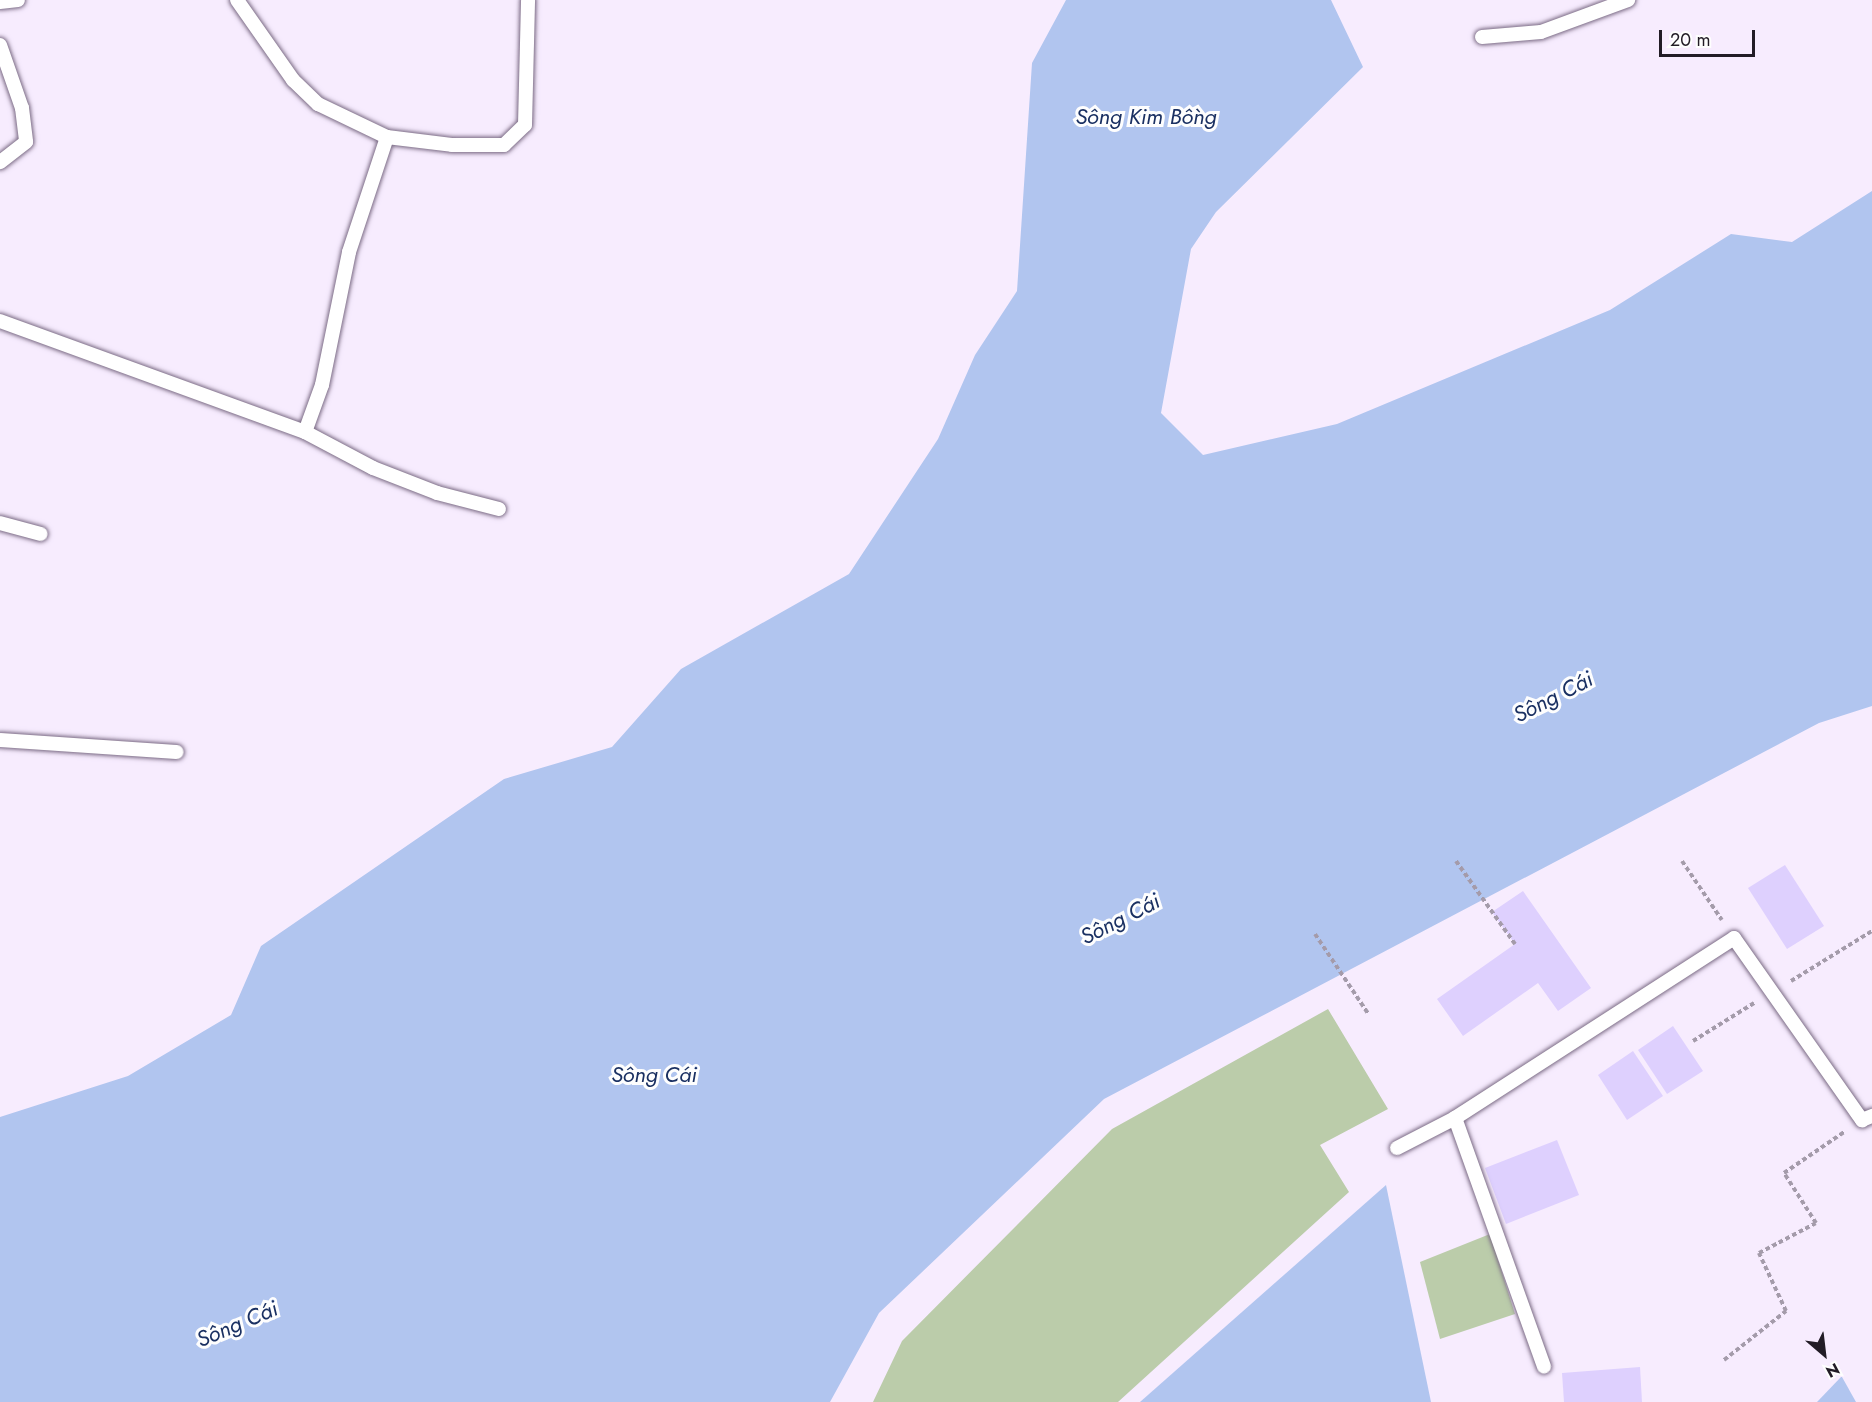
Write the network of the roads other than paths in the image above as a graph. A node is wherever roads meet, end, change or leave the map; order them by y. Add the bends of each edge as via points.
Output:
1 (18, 0) edge
2 (237, 0) edge
3 (528, 0) edge
4 (1628, 0) edge
5 (0, 2) edge
6 (1482, 37) dead end
7 (0, 45) edge
8 (387, 137) junction
9 (0, 162) edge
10 (0, 321) edge
11 (305, 432) junction
12 (499, 509) dead end
13 (0, 523) edge
14 (41, 534) dead end
15 (0, 740) edge
16 (177, 752) dead end
17 (1455, 1118) junction
18 (1867, 1118) edge
19 (1397, 1148) dead end
20 (1544, 1367) dead end

1 - 5 lane
2 - 8 lane via 293,80 318,104
3 - 8 lane via 525,125 504,145 452,145
4 - 6 lane via 1540,32
7 - 9 lane via 22,108 26,142
8 - 11 lane via 349,252 322,385
10 - 11 lane
11 - 12 lane via 373,468 437,493
13 - 14 lane
15 - 16 lane
17 - 18 lane via 1734,938
17 - 19 lane
17 - 20 lane

